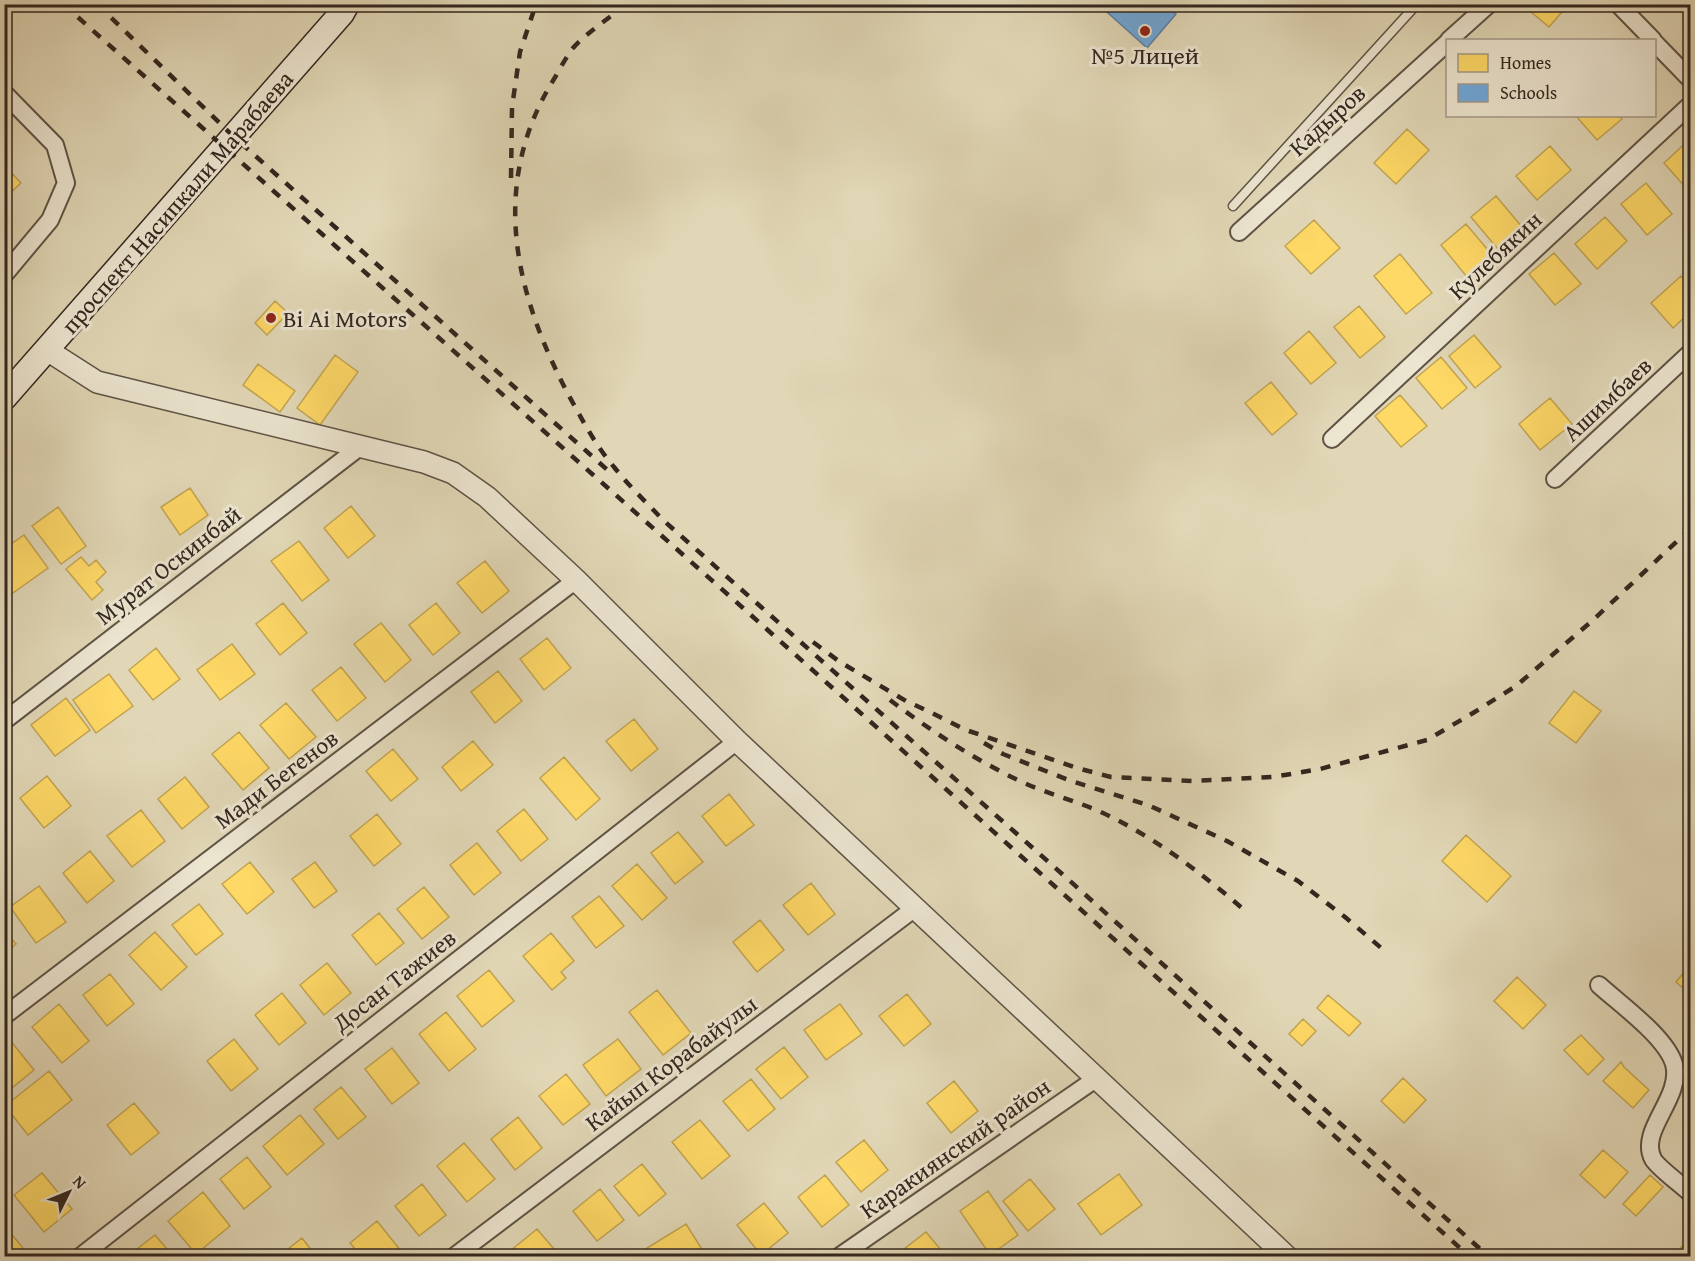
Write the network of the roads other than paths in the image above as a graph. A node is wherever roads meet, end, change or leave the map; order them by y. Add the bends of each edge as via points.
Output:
1 (347, 4) edge
2 (1418, 4) edge
3 (1489, 4) edge
4 (1618, 4) edge
5 (1450, 39) edge
6 (1652, 39) edge
7 (1446, 43) edge
8 (1656, 43) edge
9 (1690, 78) edge
10 (4, 93) edge
11 (1690, 105) edge
12 (1233, 206) dead end
13 (1239, 232) dead end
14 (4, 275) edge
15 (47, 350) junction
16 (1690, 353) edge
17 (4, 398) edge
18 (1332, 440) dead end
19 (361, 446) junction
20 (1556, 479) dead end
21 (576, 580) junction
22 (4, 721) edge
23 (737, 741) junction
24 (915, 908) junction
25 (1599, 985) dead end
26 (4, 1016) edge
27 (1096, 1078) junction
28 (1690, 1193) edge
29 (81, 1257) edge
30 (455, 1257) edge
31 (840, 1257) edge
32 (1287, 1257) edge

1 - 15 main road, проспект Насипкали Марабаева
2 - 12 lane
3 - 5 street, Кадыров
4 - 6 street
7 - 13 street, Кадыров
8 - 9 street
10 - 14 street via 55,146 66,183 51,220
11 - 18 street, Кулебякин
15 - 17 main road, проспект Насипкали Марабаева
15 - 19 street via 97,382
16 - 20 street, Ашимбаев
19 - 21 street via 453,473 487,496
19 - 22 street, Мурат Оскинбай
21 - 23 street
21 - 26 street, Мади Бегенов
23 - 24 street
23 - 29 street, Досан Тажиев
24 - 27 street
24 - 30 street, Кайып Корабайулы
25 - 28 street via 1664,1043 1674,1065 1674,1088 1649,1141 1653,1160
27 - 31 street, Каракиянский район
27 - 32 street

